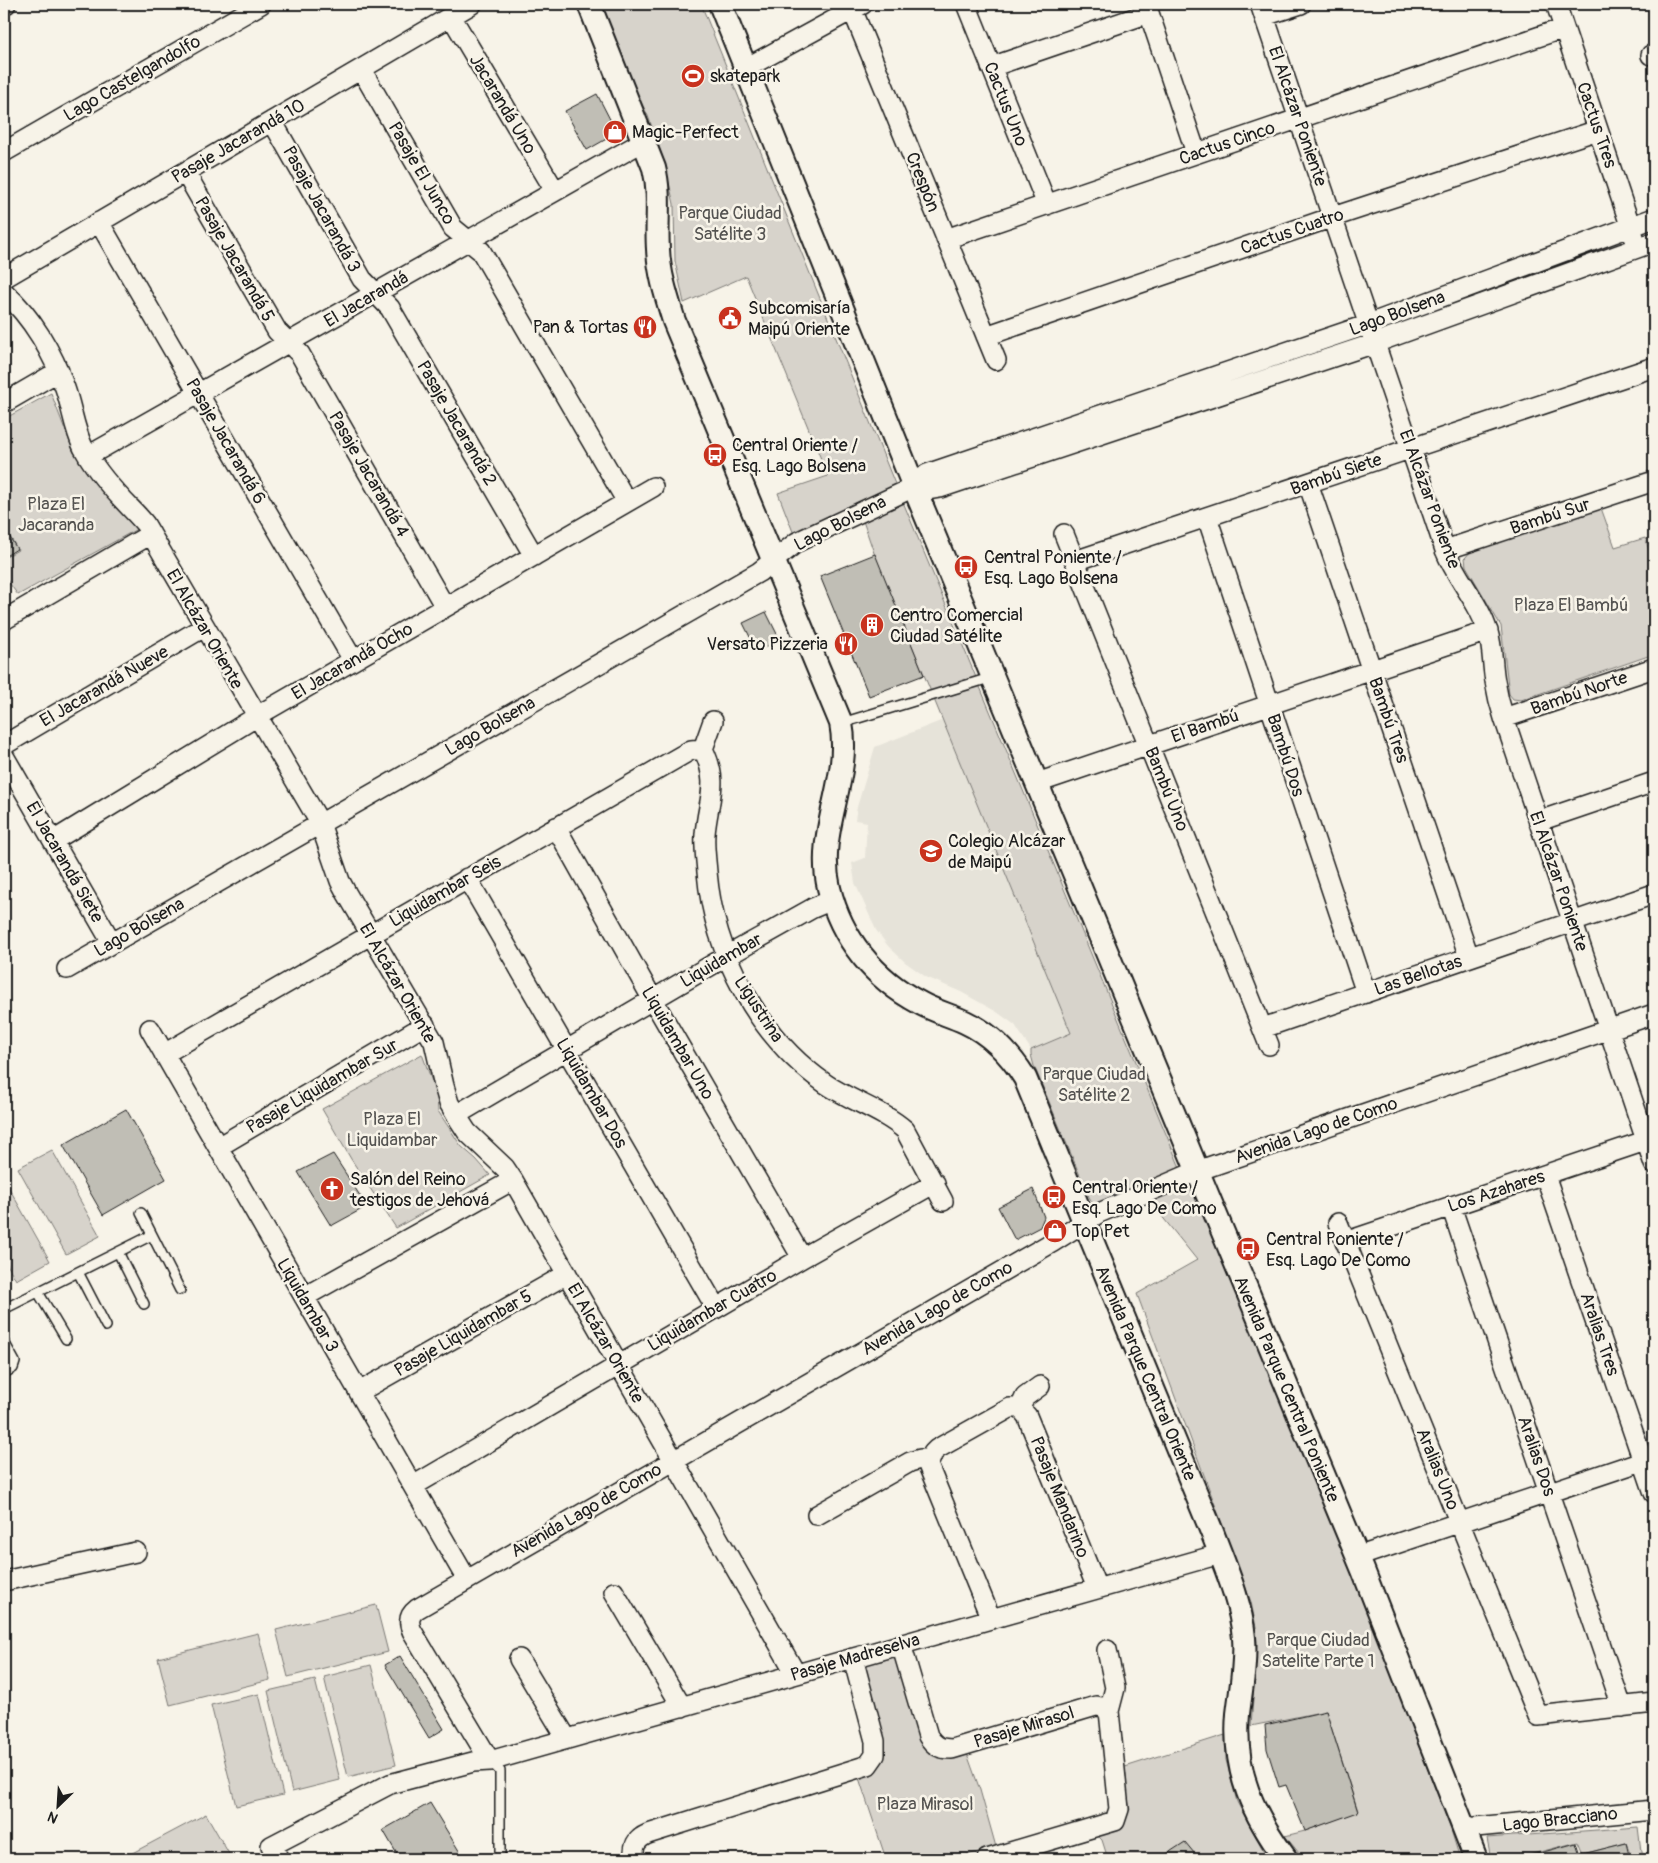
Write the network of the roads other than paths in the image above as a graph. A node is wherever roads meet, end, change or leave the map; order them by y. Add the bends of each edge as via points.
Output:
1 (261, 4) edge
2 (472, 4) edge
3 (590, 4) edge
4 (720, 4) edge
5 (966, 4) edge
6 (1301, 4) edge
7 (1556, 4) edge
8 (855, 6) edge
9 (1148, 8) edge
10 (1262, 10) edge
11 (451, 16) junction
12 (1564, 28) junction
13 (991, 67) junction
14 (746, 68) junction
15 (361, 69) junction
16 (1299, 118) junction
17 (272, 121) junction
18 (1598, 130) junction
19 (644, 141) junction
20 (4, 152) edge
21 (1196, 154) junction
22 (185, 172) junction
23 (555, 191) junction
24 (1047, 205) junction
25 (1332, 217) junction
26 (1654, 218) edge
27 (99, 222) junction
28 (1631, 226) junction
29 (946, 239) junction
30 (468, 241) junction
31 (1646, 245) edge
32 (4, 278) edge
33 (4, 292) edge
34 (375, 294) junction
35 (1369, 324) junction
36 (986, 336) junction
37 (288, 343) junction
38 (1375, 343) junction
39 (996, 360) dead end
40 (1654, 367) edge
41 (58, 371) junction
42 (198, 394) junction
43 (1138, 402) junction
44 (4, 403) edge
45 (1145, 420) junction
46 (1411, 448) junction
47 (88, 456) junction
48 (1654, 481) edge
49 (1308, 483) junction
50 (653, 487) dead end
51 (914, 487) junction
52 (627, 502) junction
53 (1207, 517) junction
54 (151, 534) junction
55 (1064, 534) dead end
56 (1445, 550) junction
57 (534, 556) junction
58 (774, 560) junction
59 (1075, 561) junction
60 (446, 607) junction
61 (4, 620) edge
62 (204, 627) junction
63 (1488, 631) junction
64 (353, 660) junction
65 (1654, 668) edge
66 (1372, 670) junction
67 (993, 677) junction
68 (1270, 704) junction
69 (256, 718) junction
70 (1504, 718) junction
71 (713, 721) dead end
72 (841, 723) junction
73 (4, 745) edge
74 (1149, 745) junction
75 (703, 749) junction
76 (4, 756) edge
77 (1654, 782) edge
78 (1036, 783) junction
79 (1539, 821) junction
80 (320, 823) junction
81 (556, 828) junction
82 (53, 841) junction
83 (467, 878) junction
84 (1654, 894) edge
85 (832, 900) junction
86 (1573, 922) junction
87 (371, 934) junction
88 (112, 942) junction
89 (726, 956) junction
90 (1470, 958) junction
91 (67, 969) dead end
92 (1366, 993) junction
93 (653, 1000) junction
94 (1654, 1014) edge
95 (425, 1025) junction
96 (150, 1029) dead end
97 (1609, 1030) junction
98 (1266, 1037) joint
99 (567, 1048) junction
100 (164, 1054) junction
101 (456, 1115) junction
102 (1650, 1140) edge
103 (218, 1147) junction
104 (1654, 1164) edge
105 (1197, 1171) junction
106 (1545, 1175) junction
107 (513, 1180) junction
108 (935, 1184) junction
109 (944, 1201) dead end
110 (1451, 1206) junction
111 (141, 1214) dead end
112 (1084, 1223) junction
113 (1338, 1223) dead end
114 (152, 1235) junction
115 (1345, 1242) junction
116 (118, 1252) junction
117 (802, 1258) junction
118 (78, 1272) junction
119 (567, 1274) junction
120 (180, 1290) dead end
121 (38, 1292) junction
122 (304, 1297) junction
123 (144, 1304) dead end
124 (716, 1308) junction
125 (4, 1309) edge
126 (106, 1326) dead end
127 (66, 1340) dead end
128 (4, 1342) edge
129 (618, 1364) junction
130 (4, 1373) edge
131 (1040, 1386) dead end
132 (359, 1392) junction
133 (1020, 1408) junction
134 (930, 1458) junction
135 (1649, 1459) edge
136 (673, 1460) junction
137 (412, 1486) junction
138 (1549, 1492) junction
139 (1654, 1494) edge
140 (817, 1515) dead end
141 (1460, 1522) junction
142 (136, 1552) dead end
143 (1220, 1554) junction
144 (1358, 1557) junction
145 (467, 1580) junction
146 (4, 1581) edge
147 (1097, 1588) junction
148 (614, 1592) dead end
149 (991, 1619) junction
150 (901, 1644) junction
151 (1107, 1650) dead end
152 (853, 1658) junction
153 (519, 1659) dead end
154 (796, 1674) junction
155 (1654, 1703) edge
156 (682, 1706) junction
157 (1622, 1707) junction
158 (1109, 1711) junction
159 (567, 1739) junction
160 (490, 1761) junction
161 (1654, 1810) edge
162 (1465, 1828) junction
163 (279, 1859) edge
164 (500, 1859) edge
165 (635, 1859) edge
166 (987, 1859) edge
167 (1286, 1859) edge
168 (1476, 1859) edge

1 - 20 street, Lago Castelgandolfo
2 - 11 street, Pasaje Jacarandá 10
3 - 19 street, Avenida Parque Central Oriente
4 - 14 street, Avenida Parque Central Poniente
5 - 13 street, Cactus Uno
6 - 10 street
7 - 12 street, Cactus Tres
8 - 14 street
8 - 29 street, Crespón
9 - 13 street
9 - 21 street
10 - 16 street, El Alcázar Poniente
11 - 15 street, Pasaje Jacarandá 10
11 - 23 street, Jacarandá Uno
12 - 16 street, Cactus Cinco
12 - 18 street, Cactus Tres
13 - 24 street, Cactus Uno
14 - 51 street, Avenida Parque Central Poniente
15 - 17 street, Pasaje Jacarandá 10
15 - 30 street, Pasaje El Junco via 453,228
16 - 21 street, Cactus Cinco
16 - 25 street, El Alcázar Poniente
17 - 22 street, Pasaje Jacarandá 10
17 - 34 street, Pasaje Jacarandá 3 via 362,279
18 - 25 street, Cactus Cuatro
18 - 28 street, Cactus Tres
19 - 23 street, El Jacarandá
19 - 58 street, Avenida Parque Central Oriente via 658,185 659,260 668,302
21 - 24 street, Cactus Cinco
22 - 27 street, Pasaje Jacarandá 10
22 - 37 street, Pasaje Jacarandá 5 via 276,331
23 - 30 street, El Jacarandá
24 - 29 street, Cactus Cinco
25 - 35 street, El Alcázar Poniente
25 - 36 street, Cactus Cuatro
26 - 28 street, Lago Bolsena
27 - 32 street, Pasaje Jacarandá 10
27 - 42 street, Pasaje Jacarandá 6
28 - 31 street, Cactus Tres
28 - 35 street, Lago Bolsena
29 - 36 street, Crespón
30 - 34 street, El Jacarandá
30 - 52 street, Pasaje El Junco via 481,251
31 - 38 street, Lago Bolsena
33 - 41 street, El Alcázar Oriente via 25,313
34 - 37 street, El Jacarandá
34 - 57 street, Pasaje Jacarandá 2 via 390,308
35 - 38 street, El Alcázar Poniente
35 - 43 street, Lago Bolsena
36 - 39 street, Crespón
37 - 42 street, El Jacarandá
37 - 60 street, Pasaje Jacarandá 4 via 300,354
38 - 45 street, Lago Bolsena
38 - 46 street, El Alcázar Poniente
40 - 46 street, Bambú Siete
41 - 44 street
41 - 47 street, El Alcázar Oriente via 77,434
42 - 47 street, El Jacarandá
42 - 64 street, Pasaje Jacarandá 6
43 - 45 street
43 - 51 street, Lago Bolsena via 933,472
45 - 51 street, Lago Bolsena via 940,488
46 - 49 street, Bambú Siete
46 - 56 street, El Alcázar Poniente
47 - 54 street, El Alcázar Oriente via 139,515
48 - 56 street, Bambú Sur
49 - 53 street, Bambú Siete
49 - 66 street, Bambú Tres
50 - 52 street, El Jacarandá Ocho
51 - 58 street, Lago Bolsena via 797,542
51 - 67 street, Avenida Parque Central Poniente
52 - 57 street, El Jacarandá Ocho
53 - 59 street, Bambú Siete
53 - 68 street, Bambú Dos
54 - 61 street
54 - 62 street, El Alcázar Oriente
55 - 59 street, Bambú Uno
56 - 63 street, El Alcázar Poniente
57 - 60 street, El Jacarandá Ocho
58 - 72 street, Avenida Parque Central Oriente
58 - 80 street, Lago Bolsena via 759,572
59 - 74 street, Bambú Uno
60 - 64 street, El Jacarandá Ocho
62 - 69 street, El Alcázar Oriente
62 - 73 street, El Jacarandá Nueve
63 - 66 street, El Bambú
63 - 70 street, El Alcázar Poniente via 1497,694
64 - 69 street, El Jacarandá Ocho
65 - 70 street, Bambú Norte
66 - 68 street, El Bambú
66 - 90 street, Bambú Tres
67 - 72 lane
67 - 78 street, Avenida Parque Central Poniente
68 - 74 street, El Bambú
68 - 92 street, Bambú Dos
69 - 80 street, El Alcázar Oriente
69 - 82 street, El Jacarandá Ocho
70 - 79 street, El Alcázar Poniente
71 - 75 street
72 - 85 street, Avenida Parque Central Oriente via 842,765 825,854
74 - 78 street, El Bambú
74 - 98 street, Bambú Uno
75 - 81 street, Liquidambar Seis via 691,750
75 - 89 street, Ligustrina via 713,778 705,833 707,876
76 - 82 street, El Jacarandá Siete
77 - 79 street
78 - 105 street, Avenida Parque Central Poniente
79 - 86 street, El Alcázar Poniente
80 - 87 street, El Alcázar Oriente via 340,882
80 - 88 street, Lago Bolsena
81 - 83 street, Liquidambar Seis
81 - 93 street, Liquidambar Uno
82 - 88 street, El Jacarandá Siete
83 - 87 street, Liquidambar Seis
83 - 99 street, Liquidambar Dos
84 - 86 street, Las Bellotas
85 - 89 street, Liquidambar
85 - 112 street, Avenida Parque Central Oriente via 852,942 886,981 920,1003 978,1029 1000,1046 1018,1067
86 - 90 street, Las Bellotas
86 - 97 street, El Alcázar Poniente
87 - 95 street, El Alcázar Oriente
87 - 100 street, Liquidambar Seis
88 - 91 street, Lago Bolsena
89 - 93 street, Liquidambar
89 - 108 street, Ligustrina via 755,1009 784,1047 828,1086 905,1130
90 - 92 street, Las Bellotas
92 - 98 street, Las Bellotas
93 - 99 street, Liquidambar
93 - 117 street, Liquidambar Uno
94 - 97 street, Avenida Lago de Como
95 - 101 street, El Alcázar Oriente via 434,1042 449,1103
95 - 103 street, Pasaje Liquidambar Sur
96 - 100 street, Liquidambar 3
97 - 102 street, El Alcázar Poniente
97 - 105 street, Avenida Lago de Como
99 - 101 street, Liquidambar
99 - 124 street, Liquidambar Dos
100 - 103 street, Liquidambar 3
101 - 107 street, El Alcázar Oriente via 467,1132 505,1168
102 - 104 street, El Alcázar Poniente
102 - 106 street, Los Azahares
103 - 122 street, Liquidambar 3
105 - 112 street, Avenida Lago de Como via 1099,1212
105 - 144 street, Avenida Parque Central Poniente
106 - 110 street, Los Azahares
106 - 135 street, Aralias Tres
107 - 119 street, El Alcázar Oriente
107 - 122 street
108 - 109 street, Ligustrina
108 - 117 street, Liquidambar Cuatro
110 - 115 street, Los Azahares
110 - 138 street, Aralias Dos
111 - 114 lane
112 - 136 street, Avenida Lago de Como
112 - 143 street, Avenida Parque Central Oriente
113 - 115 street, Aralias Uno
114 - 116 lane
114 - 120 lane
115 - 141 street, Aralias Uno
116 - 118 lane
116 - 123 lane
117 - 124 street, Liquidambar Cuatro
118 - 121 lane
118 - 126 lane
119 - 129 street, El Alcázar Oriente
119 - 132 street, Pasaje Liquidambar 5
121 - 125 lane
121 - 127 lane
122 - 132 street, Liquidambar 3
124 - 129 street, Liquidambar Cuatro
128 - 130 lane via 15,1362 13,1368
129 - 136 street, El Alcázar Oriente
129 - 137 street, Liquidambar Cuatro
131 - 133 street via 1025,1397
132 - 137 street, Liquidambar 3
133 - 134 street via 1010,1408 937,1449
133 - 147 street, Pasaje Mandarino via 1028,1416
134 - 140 street via 910,1462
134 - 149 street via 930,1471
135 - 138 street
135 - 139 street, Aralias Tres
136 - 145 street, Avenida Lago de Como
136 - 154 street, El Alcázar Oriente
137 - 145 street, Liquidambar 3
138 - 141 street
138 - 157 street, Aralias Dos
141 - 144 street
141 - 157 street, Aralias Uno via 1538,1716
142 - 146 street
143 - 147 street, Pasaje Madreselva
143 - 167 street, Avenida Parque Central Oriente via 1244,1637 1244,1672 1237,1729 1240,1764 1258,1818
144 - 162 street, Avenida Parque Central Poniente
145 - 160 street, Avenida Lago de Como via 413,1612 409,1620
147 - 149 street, Pasaje Madreselva
148 - 156 street
149 - 150 street, Pasaje Madreselva
150 - 152 street, Pasaje Madreselva
150 - 158 street, Pasaje Mirasol via 928,1736 945,1749 1096,1706
151 - 158 street via 1115,1688
152 - 154 street, Pasaje Madreselva
152 - 165 street via 875,1741 875,1755 868,1766 648,1834 636,1843
153 - 159 street
154 - 156 street, Pasaje Madreselva
155 - 157 street
156 - 159 street, Pasaje Madreselva
158 - 166 street via 1119,1809 1115,1821
159 - 160 street, Pasaje Madreselva
160 - 163 street, Pasaje Madreselva via 473,1762 390,1784 271,1846
160 - 164 lane via 500,1771
161 - 162 street, Lago Bracciano
162 - 168 street, Avenida Parque Central Poniente

